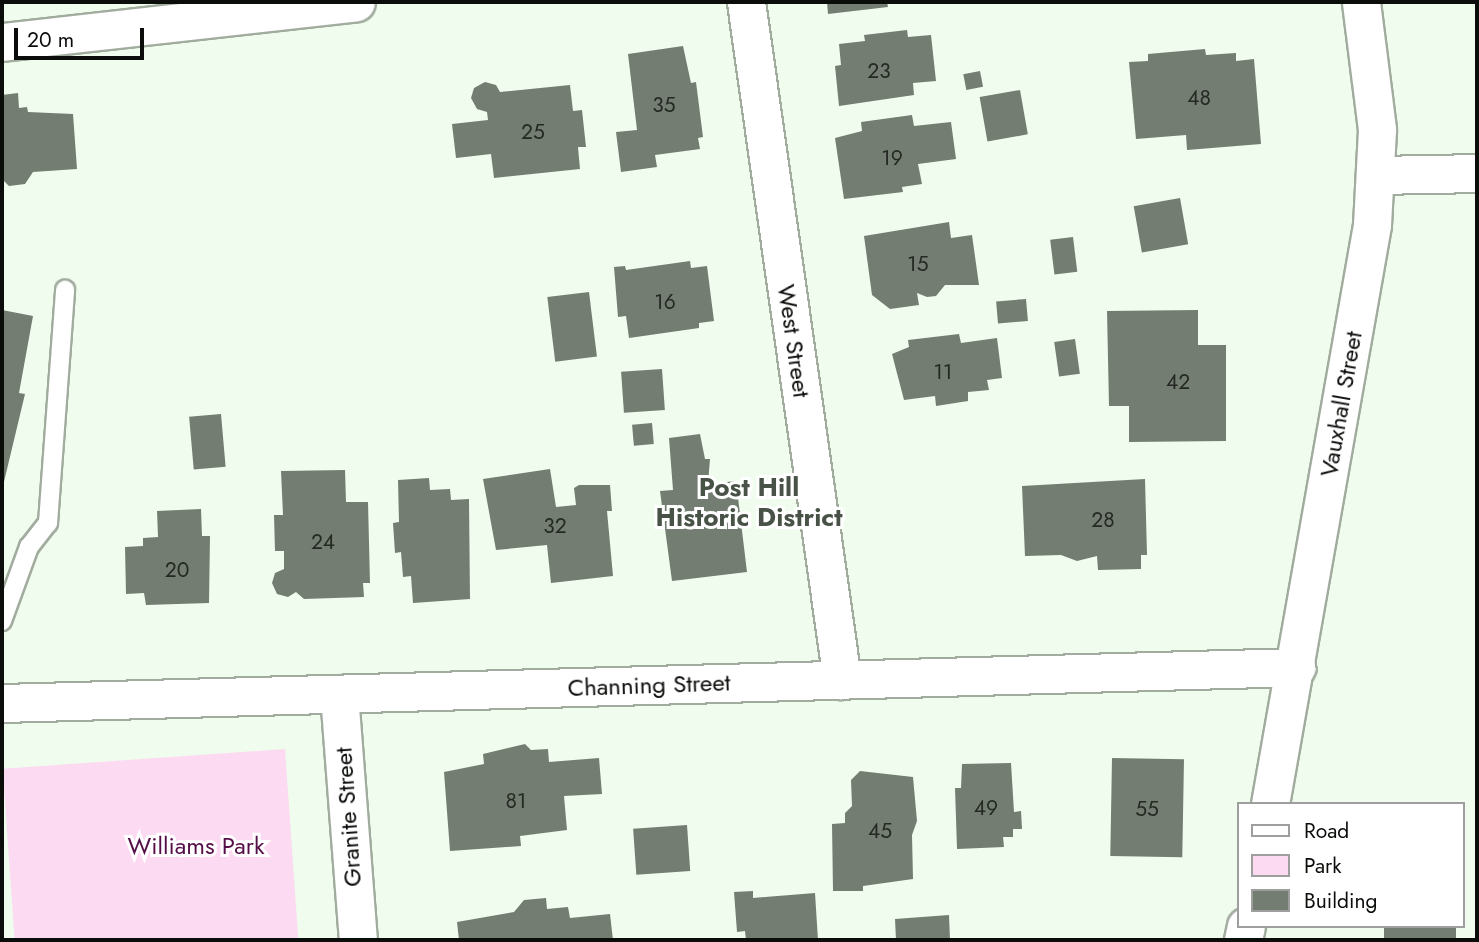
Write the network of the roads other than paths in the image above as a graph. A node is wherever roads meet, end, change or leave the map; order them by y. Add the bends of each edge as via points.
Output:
1 (356, 2) edge
2 (746, 2) edge
3 (1361, 2) edge
4 (2, 42) edge
5 (1477, 173) edge
6 (1376, 175) junction
7 (65, 290) dead end
8 (2, 621) edge
9 (1296, 667) junction
10 (842, 680) junction
11 (339, 694) junction
12 (2, 703) edge
13 (1270, 802) edge
14 (358, 940) edge

1 - 4 street
2 - 10 street, West Street
3 - 6 street, Vauxhall Street via 1377,130
5 - 6 street
6 - 9 street, Vauxhall Street via 1372,225
7 - 8 lane via 48,523 29,547
9 - 10 street, Channing Street
9 - 13 street, Vauxhall Street
10 - 11 street, Channing Street
11 - 12 street, Channing Street
11 - 14 street, Granite Street

